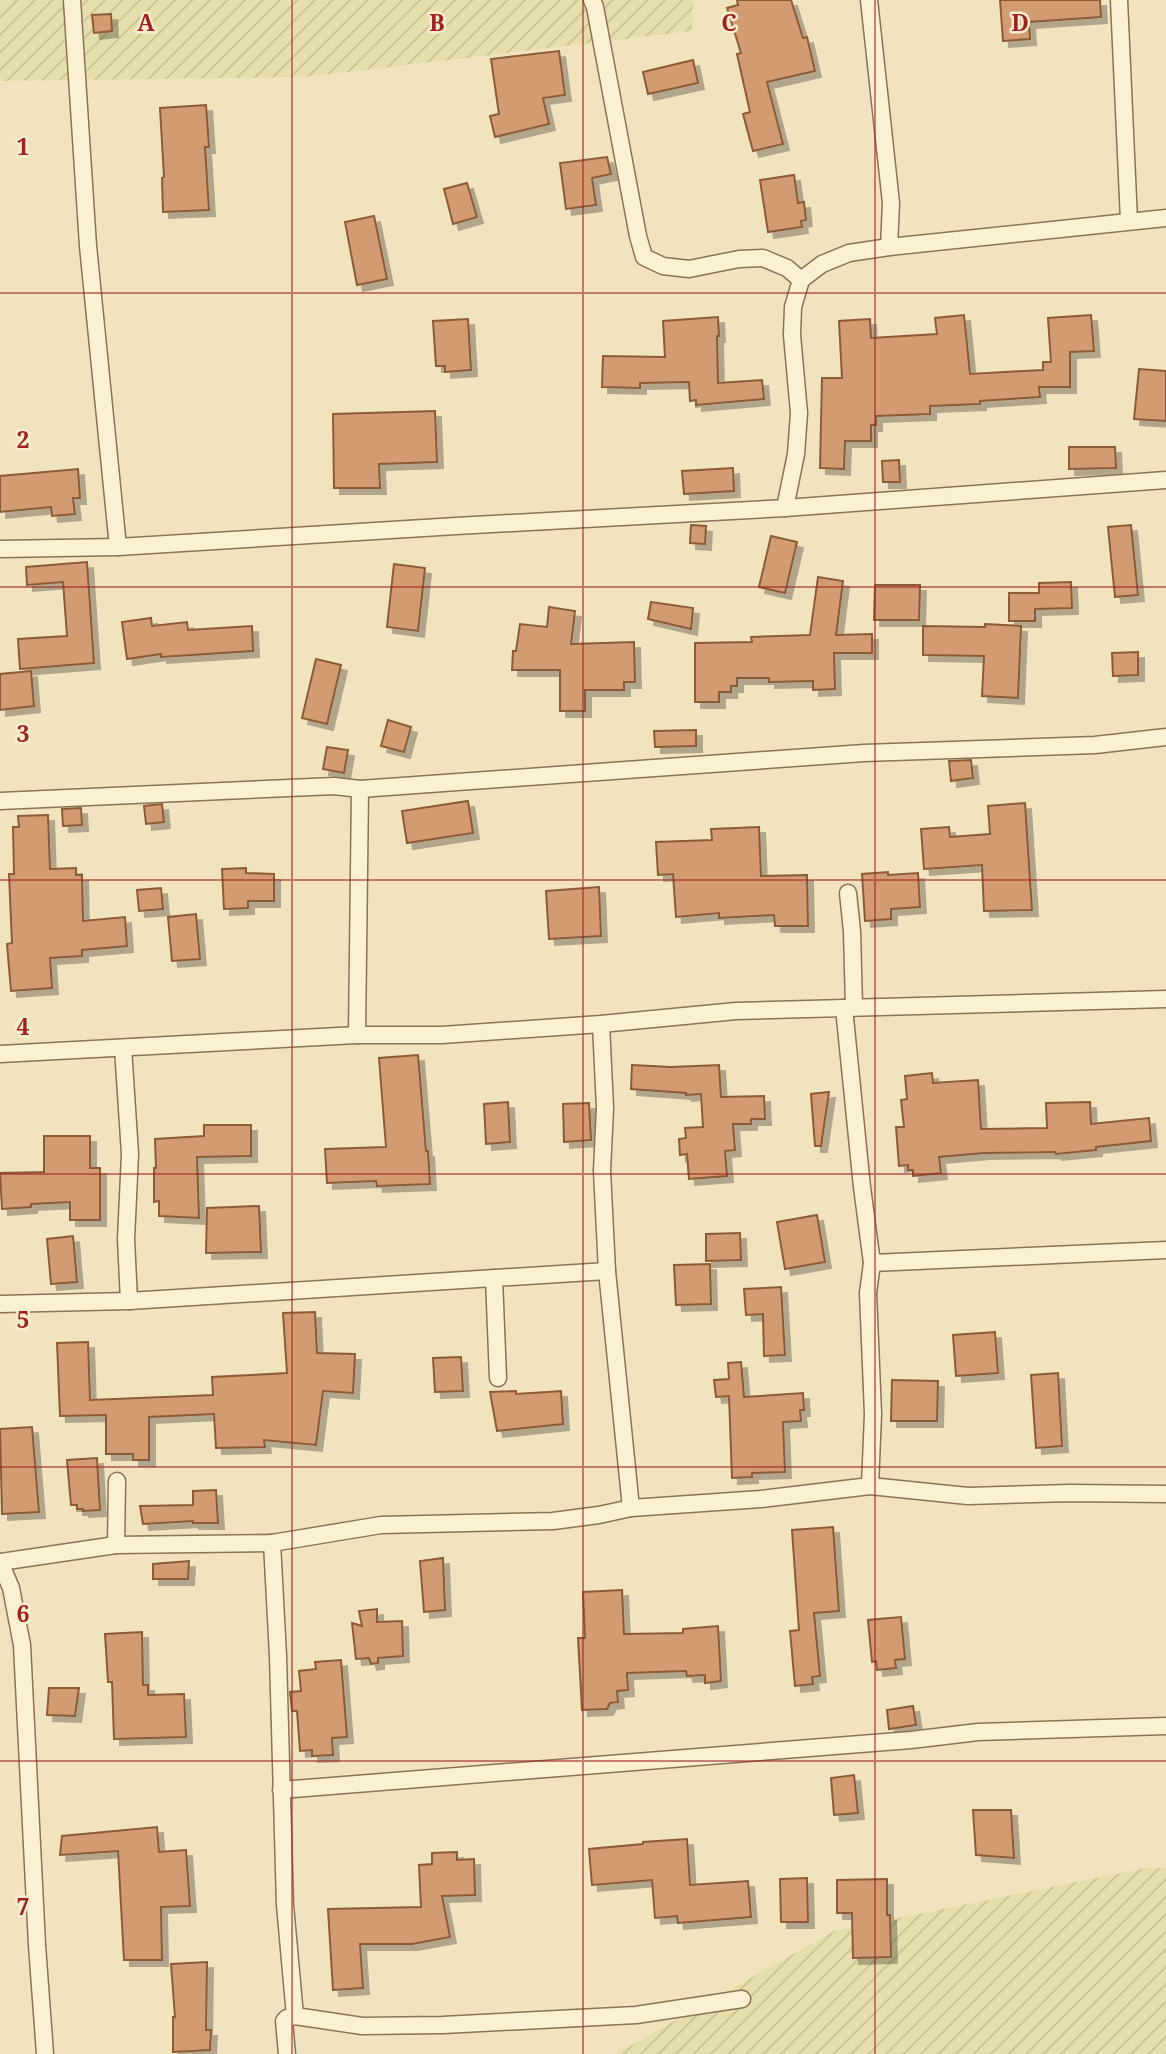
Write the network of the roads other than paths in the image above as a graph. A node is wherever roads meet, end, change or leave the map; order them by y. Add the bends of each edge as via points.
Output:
1 (72, 0) edge
2 (592, 0) edge
3 (869, 0) edge
4 (1119, 0) edge
5 (1166, 218) edge
6 (1129, 221) junction
7 (889, 247) junction
8 (801, 280) junction
9 (1166, 480) edge
10 (785, 508) junction
11 (118, 547) junction
12 (0, 549) edge
13 (1166, 737) edge
14 (360, 789) junction
15 (0, 801) edge
16 (848, 893) dead end
17 (1166, 999) edge
18 (849, 1007) junction
19 (601, 1024) junction
20 (357, 1035) junction
21 (122, 1048) junction
22 (0, 1054) edge
23 (1166, 1250) edge
24 (872, 1263) junction
25 (607, 1271) junction
26 (494, 1278) junction
27 (129, 1301) junction
28 (0, 1304) edge
29 (498, 1378) dead end
30 (117, 1481) dead end
31 (870, 1486) junction
32 (1166, 1494) edge
33 (631, 1508) junction
34 (272, 1543) junction
35 (116, 1545) junction
36 (0, 1562) edge
37 (1166, 1726) edge
38 (281, 1790) junction
39 (742, 1999) dead end
40 (295, 2016) junction
41 (45, 2054) edge
42 (287, 2054) edge

1 - 11 street via 88,246
2 - 8 street via 644,257 663,267 689,269 763,258
3 - 7 street via 891,203
4 - 6 street
5 - 6 street
6 - 7 street
7 - 8 street via 849,253 822,264
8 - 10 street via 793,307 792,335 799,413
9 - 10 street
10 - 11 street
11 - 12 street
13 - 14 street via 1095,746 864,753
14 - 15 street via 334,786
14 - 20 street
16 - 18 street via 852,931
17 - 18 street
18 - 19 street via 736,1011
18 - 24 street
19 - 20 street via 442,1035
19 - 25 street
20 - 21 street
21 - 22 street
21 - 27 street via 130,1154
23 - 24 street
24 - 31 street via 868,1293 873,1414
25 - 26 street
25 - 33 street
26 - 27 street
26 - 29 street
27 - 28 street
30 - 35 street
31 - 32 street via 968,1496
31 - 33 street
33 - 34 street via 553,1521 382,1525
34 - 35 street
34 - 38 street
35 - 36 street
36 - 41 street via 12,1588 22,1645
37 - 38 street via 978,1732
38 - 40 street
39 - 40 street via 636,2015 443,2025 362,2026
40 - 42 street via 284,2021

